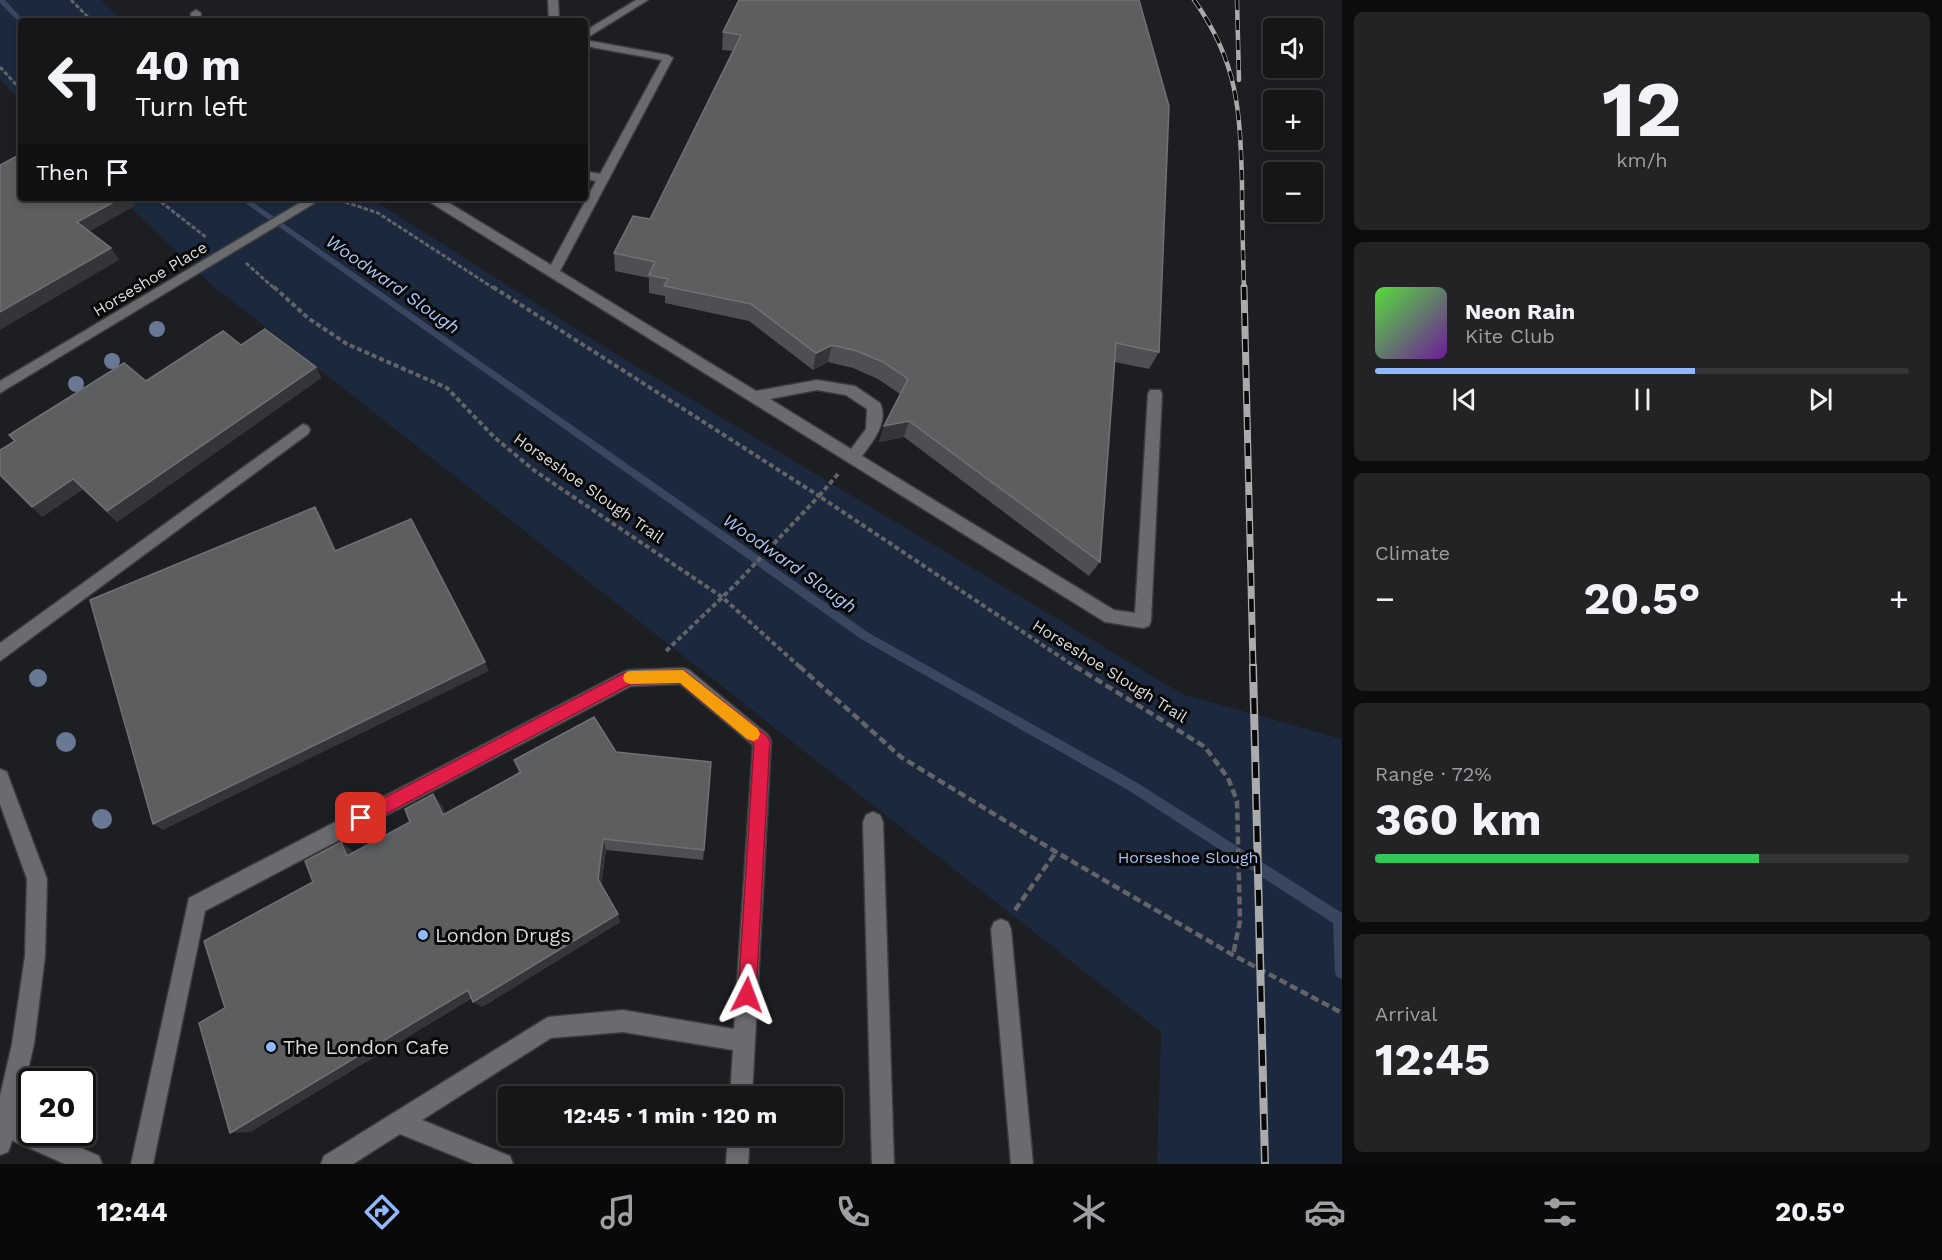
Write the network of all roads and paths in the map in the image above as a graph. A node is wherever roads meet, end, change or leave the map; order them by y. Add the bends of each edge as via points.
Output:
1 (71, 0) edge
2 (553, 0) edge
3 (643, 0) edge
4 (89, 18) edge
5 (554, 18) edge
6 (588, 34) edge
7 (588, 44) edge
8 (0, 67) edge
9 (18, 87) edge
10 (588, 175) edge
11 (604, 178) junction
12 (160, 201) edge
13 (312, 201) edge
14 (342, 201) edge
15 (437, 201) edge
16 (207, 238) dead end
17 (238, 253) junction
18 (553, 273) junction
19 (0, 388) edge
20 (1155, 394) dead end
21 (752, 397) junction
22 (303, 430) dead end
23 (852, 459) junction
24 (819, 496) junction
25 (722, 597) junction
26 (0, 653) edge
27 (639, 678) junction
28 (0, 778) edge
29 (873, 822) dead end
30 (1056, 852) junction
31 (1001, 929) joint
32 (1233, 955) junction
33 (1342, 1013) edge
34 (744, 1041) junction
35 (742, 1086) edge
36 (398, 1122) junction
37 (3, 1135) edge
38 (738, 1146) edge
39 (91, 1164) edge
40 (142, 1164) edge
41 (332, 1164) edge
42 (502, 1164) edge
43 (737, 1164) edge
44 (883, 1164) edge
45 (1022, 1164) edge

1 - 4 path
2 - 5 street
3 - 6 street
7 - 11 street via 668,58
8 - 9 path
10 - 11 street
11 - 18 street
12 - 16 path
13 - 17 street, Horseshoe Place
14 - 24 path, Horseshoe Slough Trail via 378,213
15 - 18 street
17 - 19 street, Horseshoe Place
17 - 25 path, Horseshoe Slough Trail via 308,318 347,344 447,388 535,471
18 - 21 street
20 - 23 street via 1143,621 1111,617
21 - 23 street
21 - 23 street via 817,385 850,390 875,407 873,430
22 - 26 street
24 - 25 path
24 - 32 path, Horseshoe Slough Trail via 1088,675 1205,747 1228,778 1237,801 1240,921
25 - 27 path
25 - 30 path, Horseshoe Slough Trail via 901,757
27 - 34 street via 683,676 762,741
27 - 40 street via 629,678 196,904
28 - 37 street via 37,879 33,967 23,1044
29 - 44 street
30 - 31 path
30 - 32 path, Horseshoe Slough Trail
31 - 45 street
32 - 33 path, Horseshoe Slough Trail
34 - 35 street
34 - 36 street via 623,1021 548,1028
36 - 41 street
36 - 42 street
37 - 39 street
38 - 43 street

